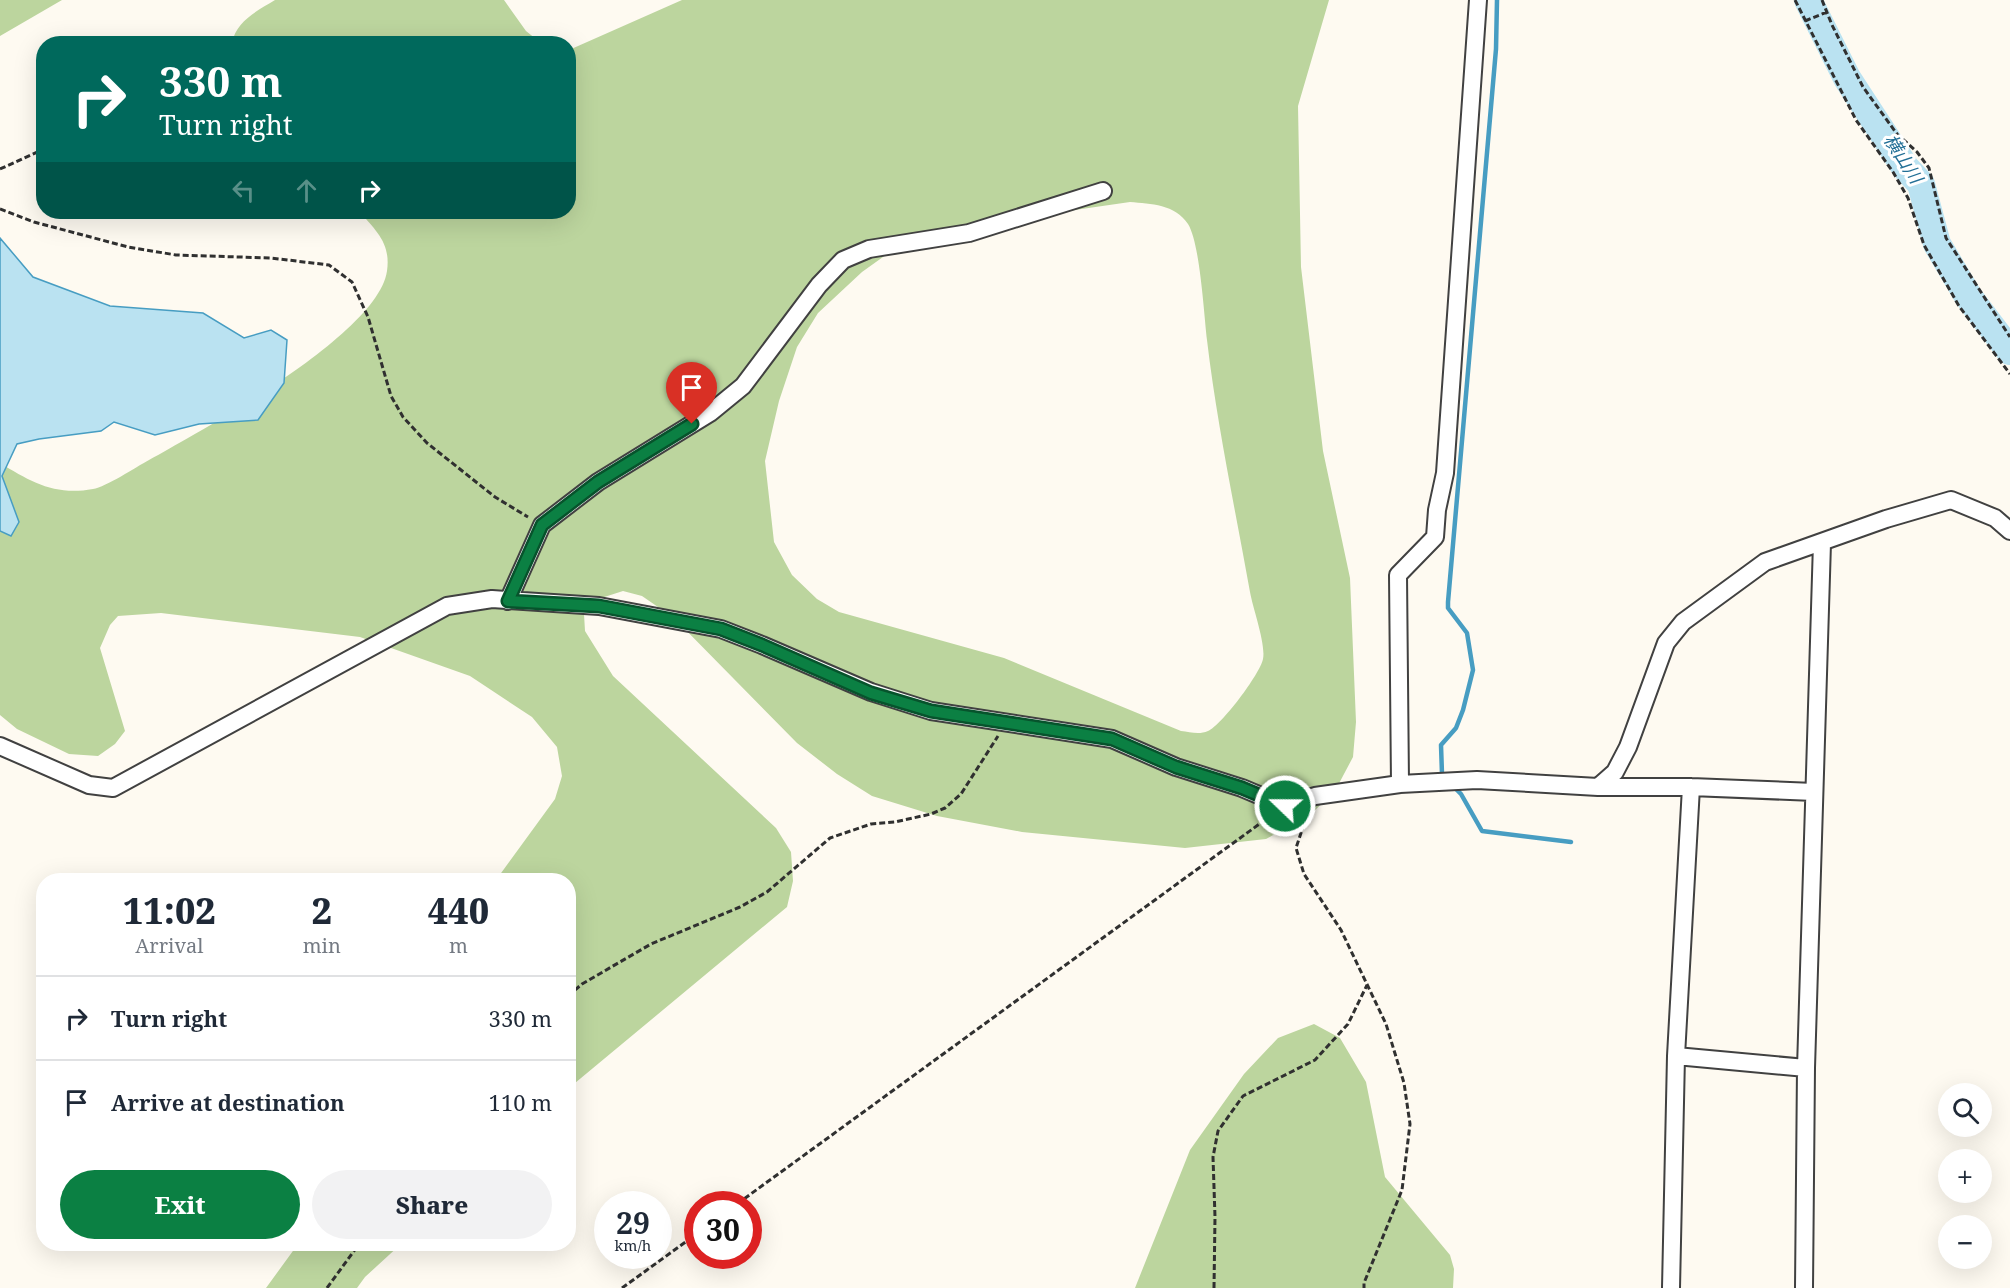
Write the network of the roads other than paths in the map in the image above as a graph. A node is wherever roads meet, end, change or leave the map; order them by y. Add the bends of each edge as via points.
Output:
1 (1478, 0) edge
2 (1103, 191) dead end
3 (2010, 531) edge
4 (1822, 543) junction
5 (508, 601) junction
6 (0, 746) edge
7 (1400, 784) junction
8 (1598, 787) junction
9 (1690, 788) junction
10 (1814, 792) junction
11 (1676, 1056) junction
12 (1806, 1068) junction
13 (1671, 1288) edge
14 (1804, 1288) edge

1 - 7 street via 1445,473 1435,537 1398,575
2 - 5 street via 969,233 869,249 843,260 819,285 743,386 710,413 598,482 542,525
3 - 4 street via 1995,518 1952,500
4 - 8 street via 1765,562 1683,622 1666,643 1628,747 1615,772
4 - 10 street
5 - 6 street via 492,599 447,606 113,788 89,785
5 - 7 street via 599,606 721,629 871,693 931,711 1112,739 1285,806 1315,796
7 - 8 street via 1478,780
8 - 9 street
9 - 10 street
9 - 11 street
10 - 12 street
11 - 12 street
11 - 13 street
12 - 14 street

